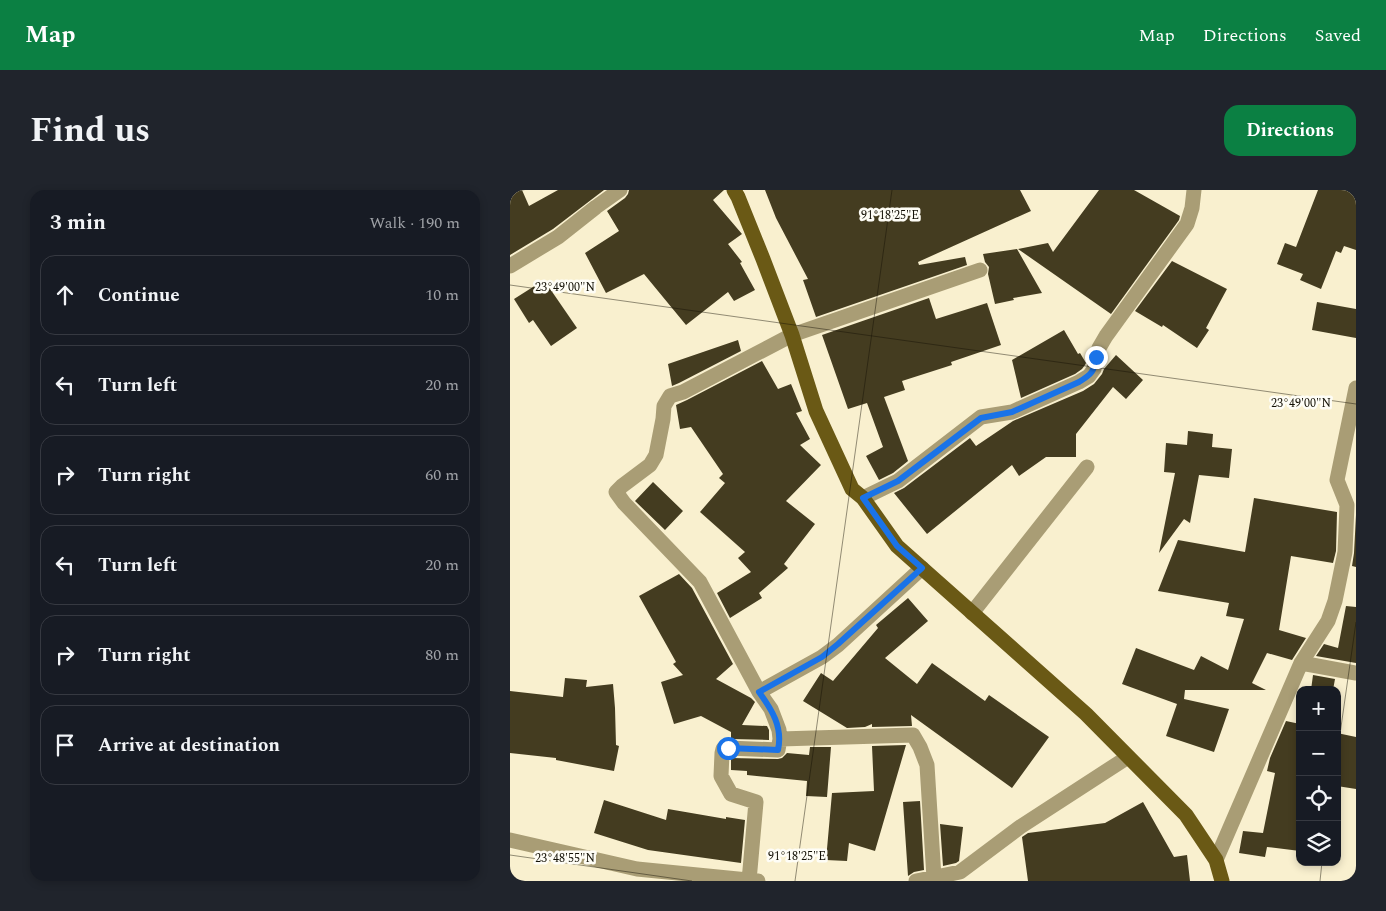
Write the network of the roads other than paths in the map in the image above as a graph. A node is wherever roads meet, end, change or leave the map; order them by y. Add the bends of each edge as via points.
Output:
1 (620, 190) edge
2 (734, 190) edge
3 (1194, 190) edge
4 (510, 266) edge
5 (980, 270) dead end
6 (792, 335) junction
7 (1356, 388) edge
8 (1087, 467) dead end
9 (863, 498) junction
10 (922, 568) junction
11 (972, 613) junction
12 (1301, 663) junction
13 (1356, 673) edge
14 (759, 692) junction
15 (780, 739) junction
16 (1128, 757) junction
17 (510, 840) edge
18 (1216, 860) junction
19 (934, 878) junction
20 (749, 881) edge
21 (758, 881) edge
22 (916, 881) edge
23 (1222, 881) edge

1 - 4 street via 558,237
2 - 6 main road
3 - 9 street via 1188,224 1106,336 1089,376 1012,412 981,418 898,481
5 - 6 street
6 - 9 main road via 816,411 852,489
6 - 14 street via 670,396 664,406 656,455 650,464 616,492 700,582
7 - 12 street via 1337,480 1347,505 1345,552 1328,621
8 - 11 street
9 - 10 main road via 897,546
10 - 11 main road
10 - 14 street via 828,653
11 - 16 main road via 1086,714
12 - 13 street
12 - 18 street
14 - 15 street via 771,709
15 - 19 street via 913,735 927,765
15 - 20 street via 778,750 728,748 722,753 721,776 731,794 756,802
16 - 18 main road via 1186,815
16 - 19 street via 1020,827 960,872
17 - 20 street via 637,869
18 - 23 main road
19 - 22 street
20 - 21 street

